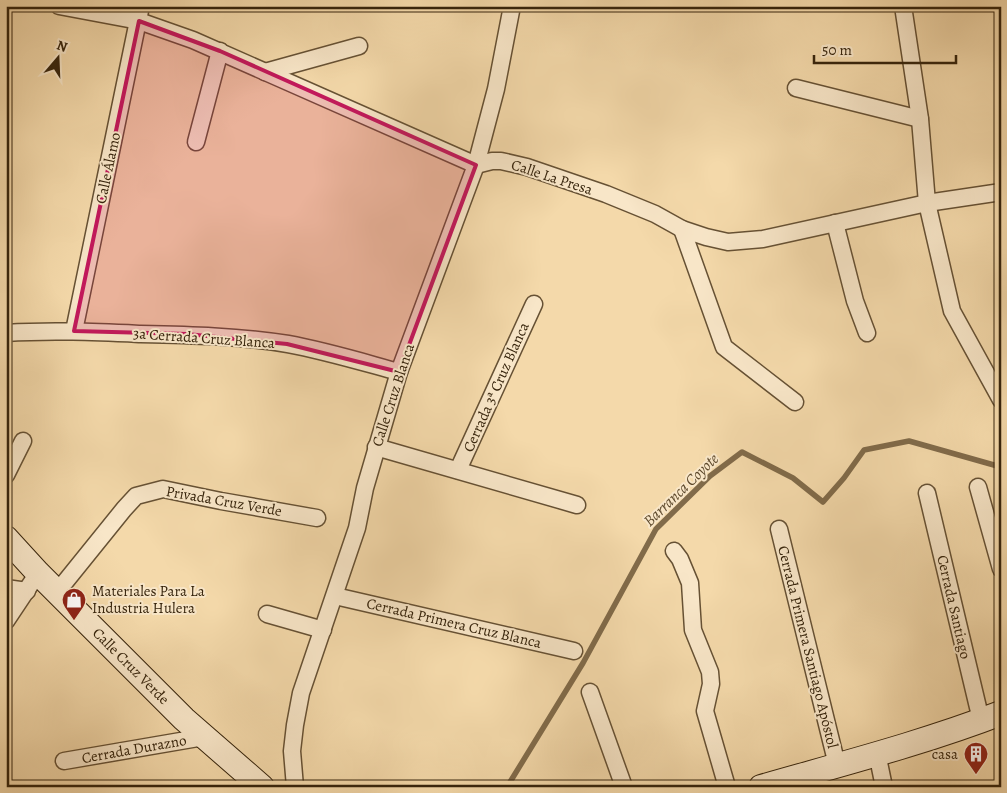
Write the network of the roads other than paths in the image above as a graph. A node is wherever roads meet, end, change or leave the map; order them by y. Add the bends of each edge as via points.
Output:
1 (59, 6) edge
2 (512, 6) edge
3 (903, 6) edge
4 (140, 14) edge
5 (359, 46) dead end
6 (220, 51) junction
7 (265, 72) junction
8 (796, 88) dead end
9 (920, 120) junction
10 (196, 142) dead end
11 (476, 164) junction
12 (1001, 192) edge
13 (928, 203) junction
14 (835, 223) junction
15 (682, 229) junction
16 (534, 304) dead end
17 (74, 331) junction
18 (6, 333) edge
19 (867, 333) dead end
20 (399, 372) junction
21 (1001, 400) edge
22 (795, 402) dead end
23 (23, 441) dead end
24 (376, 447) junction
25 (458, 470) junction
26 (6, 475) edge
27 (978, 487) dead end
28 (927, 493) dead end
29 (577, 505) dead end
30 (317, 518) dead end
31 (779, 529) dead end
32 (6, 538) edge
33 (674, 550) dead end
34 (1001, 569) edge
35 (33, 582) junction
36 (6, 588) edge
37 (57, 592) junction
38 (335, 596) junction
39 (267, 614) dead end
40 (6, 621) edge
41 (322, 630) junction
42 (574, 651) dead end
43 (590, 692) dead end
44 (991, 716) edge
45 (204, 736) junction
46 (877, 753) junction
47 (64, 761) dead end
48 (837, 765) junction
49 (262, 787) edge
50 (296, 787) edge
51 (624, 787) edge
52 (727, 787) edge
53 (761, 787) edge
54 (884, 787) edge

1 - 4 street
2 - 11 street, Calle Cruz Blanca via 496,89
3 - 9 street
4 - 6 street
4 - 17 street, Calle Álamo
5 - 7 street
6 - 7 street
6 - 10 street
7 - 11 street
8 - 9 street
9 - 13 street
11 - 15 street, Calle La Presa via 501,160 527,167 631,204
11 - 20 street, Calle Cruz Blanca
12 - 13 street, Calle La Presa
13 - 14 street, Calle La Presa
13 - 21 street via 952,311
14 - 15 street, Calle La Presa via 763,239 728,242
14 - 19 street via 855,301
15 - 22 street via 724,347
16 - 25 street, Cerrada 3ª Cruz Blanca
17 - 18 street, 3a Cerrada Cruz Blanca
17 - 20 street, 3a Cerrada Cruz Blanca via 187,334 287,344
20 - 24 street, Calle Cruz Blanca
23 - 26 street
24 - 25 street
24 - 38 street, Calle Cruz Blanca via 357,528
25 - 29 street
27 - 34 street
28 - 44 street, Cerrada Santiago
30 - 37 street, Privada Cruz Verde via 163,489 150,492 136,496
31 - 48 street, Cerrada Primera Santiago Apóstol
32 - 35 street, Calle Cruz Verde
33 - 52 street via 690,583 693,630 710,672 711,684 705,711
35 - 36 street
35 - 37 street, Calle Cruz Verde
35 - 40 street
37 - 45 street, Calle Cruz Verde
38 - 41 street, Calle Cruz Blanca
38 - 42 street, Cerrada Primera Cruz Blanca
39 - 41 street
41 - 50 street, Calle Cruz Blanca via 294,725 292,751
43 - 51 street
44 - 46 street
45 - 47 street, Cerrada Durazno
45 - 49 street, Calle Cruz Verde
46 - 48 street
46 - 54 street
48 - 53 street

